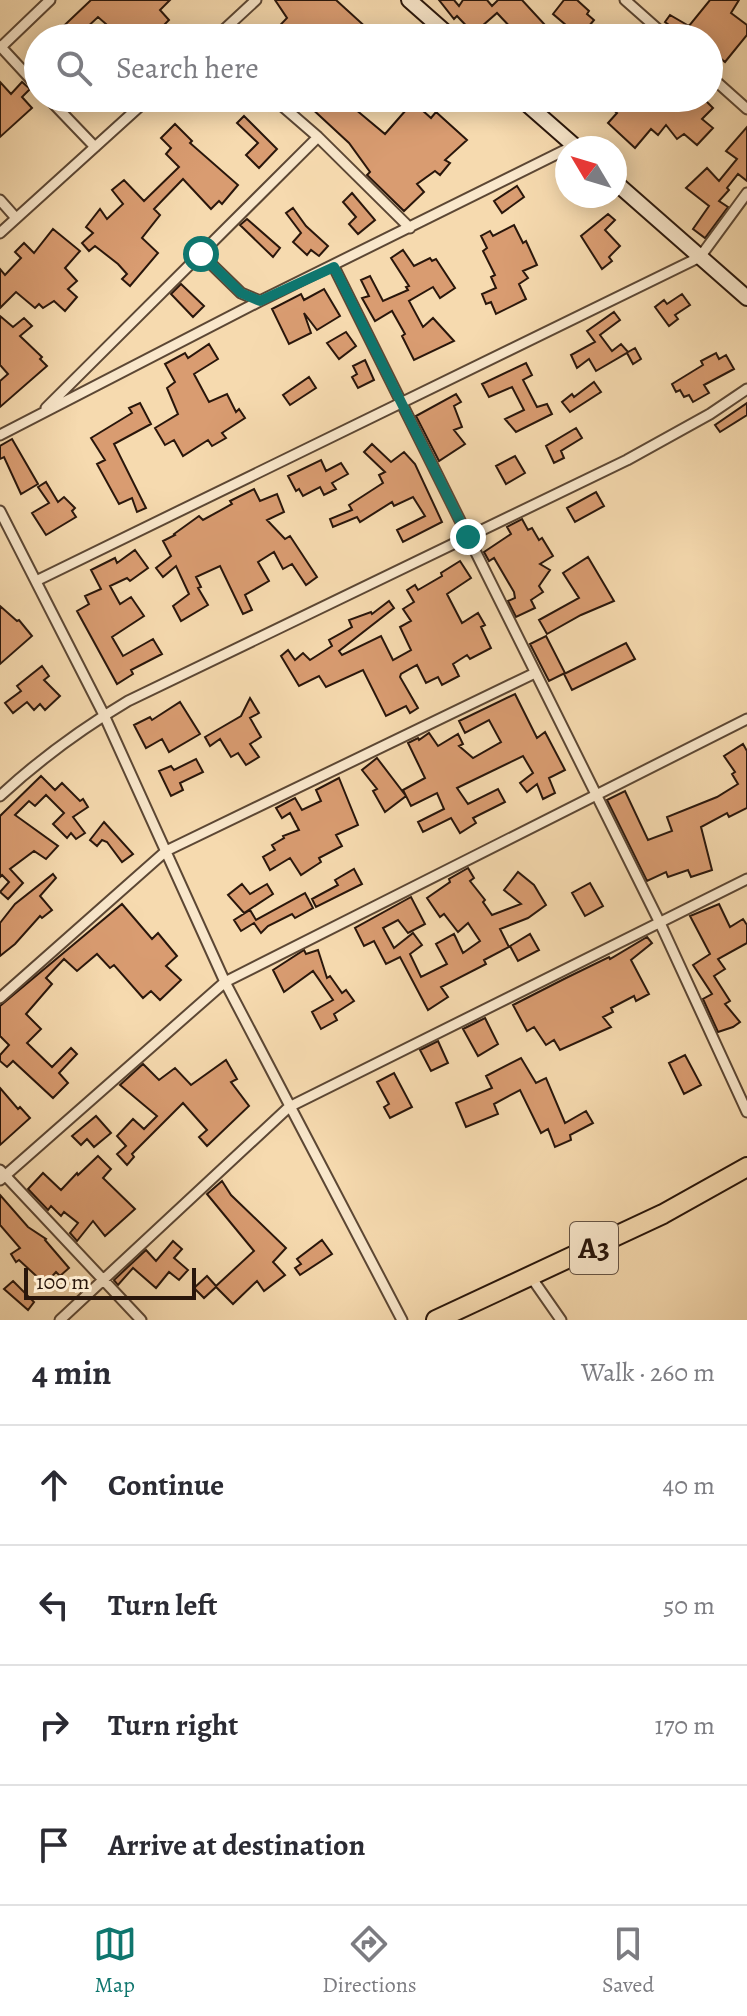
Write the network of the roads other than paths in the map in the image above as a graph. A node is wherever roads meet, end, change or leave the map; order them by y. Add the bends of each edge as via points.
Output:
1 (50, 0) edge
2 (256, 0) edge
3 (409, 0) edge
4 (625, 0) edge
5 (24, 24) edge
6 (24, 24) edge
7 (230, 24) edge
8 (436, 24) edge
9 (652, 24) edge
10 (0, 47) edge
11 (24, 72) edge
12 (723, 88) edge
13 (747, 109) edge
14 (61, 112) edge
15 (134, 112) edge
16 (289, 112) edge
17 (535, 112) edge
18 (560, 136) edge
19 (318, 137) junction
20 (95, 147) junction
21 (555, 156) edge
22 (627, 193) edge
23 (747, 193) edge
24 (0, 200) edge
25 (16, 218) junction
26 (410, 228) junction
27 (0, 233) edge
28 (201, 254) junction
29 (700, 257) junction
30 (334, 267) junction
31 (747, 298) edge
32 (260, 301) junction
33 (747, 389) edge
34 (401, 403) junction
35 (38, 416) junction
36 (0, 435) edge
37 (0, 511) edge
38 (468, 537) junction
39 (36, 581) junction
40 (535, 673) junction
41 (104, 715) junction
42 (747, 719) edge
43 (596, 795) junction
44 (0, 796) edge
45 (166, 851) junction
46 (747, 879) edge
47 (660, 923) junction
48 (225, 982) junction
49 (0, 998) edge
50 (289, 1107) junction
51 (747, 1112) edge
52 (747, 1167) edge
53 (2, 1175) edge
54 (531, 1277) junction
55 (103, 1280) junction
56 (60, 1320) edge
57 (141, 1320) edge
58 (402, 1320) edge
59 (436, 1320) edge
60 (561, 1320) edge

1 - 6 street
2 - 7 street
3 - 8 street
4 - 9 street
5 - 10 street
10 - 11 street
12 - 13 street
14 - 20 street
15 - 20 street
16 - 19 street
17 - 18 street
19 - 26 street
19 - 28 street
20 - 25 street
21 - 26 street
22 - 29 street
23 - 29 street
24 - 25 street
25 - 27 street
26 - 30 street
28 - 32 street via 241,293
28 - 35 street
29 - 31 street
29 - 34 street
30 - 32 street
30 - 34 street
32 - 35 street
33 - 38 street via 627,460
34 - 38 street
34 - 39 street
35 - 36 street
37 - 39 street
38 - 40 street
38 - 41 street
39 - 41 street
40 - 43 street
40 - 45 street
41 - 44 street via 40,759
41 - 45 street
42 - 43 street
43 - 47 street
43 - 48 street
45 - 48 street
45 - 49 street
46 - 47 street
47 - 50 street
47 - 51 street
48 - 50 street
48 - 53 street
50 - 55 street
50 - 58 street
52 - 54 highway, A3
53 - 55 street
54 - 59 highway, A3
54 - 60 street
55 - 56 street
55 - 57 street

